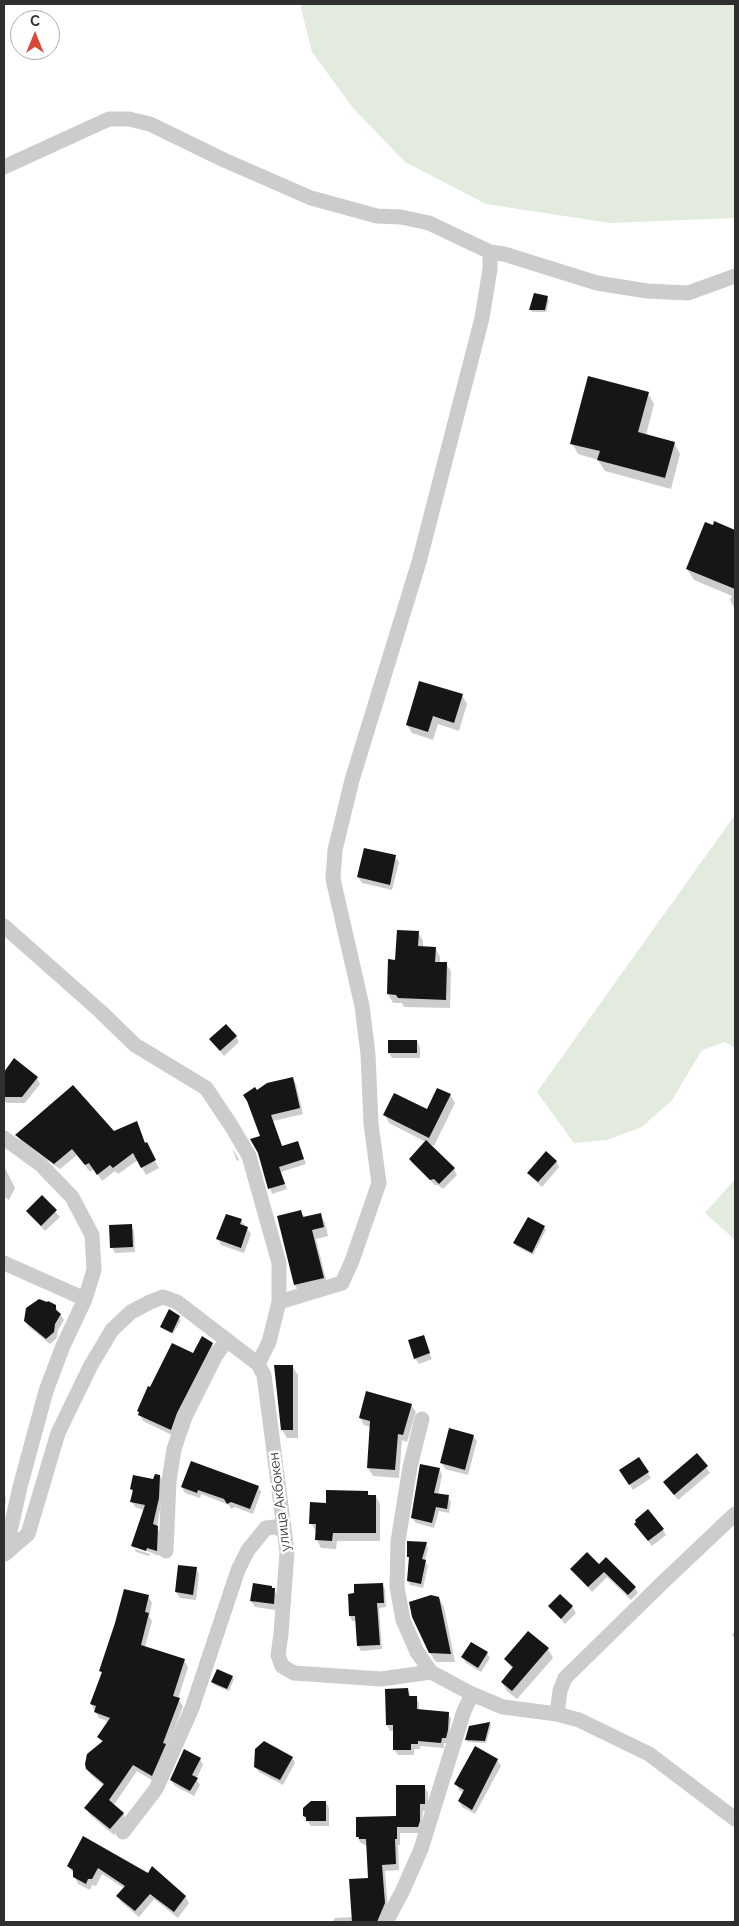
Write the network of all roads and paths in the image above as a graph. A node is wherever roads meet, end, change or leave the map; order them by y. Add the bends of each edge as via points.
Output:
1 (4, 167) edge
2 (490, 252) junction
3 (735, 276) edge
4 (4, 926) edge
5 (4, 1138) edge
6 (4, 1263) edge
7 (86, 1299) junction
8 (279, 1302) junction
9 (227, 1340) junction
10 (258, 1364) junction
11 (422, 1419) dead end
12 (735, 1514) edge
13 (284, 1531) junction
14 (166, 1551) dead end
15 (5, 1556) edge
16 (432, 1672) junction
17 (472, 1694) junction
18 (557, 1714) junction
19 (735, 1819) edge
20 (123, 1832) dead end
21 (386, 1922) edge

1 - 2 street via 109,119 129,119 150,124 311,198 377,216 429,223
2 - 3 street via 647,297 688,293
2 - 8 street via 482,318 419,562 352,780 335,850 333,879 362,1006 368,1054 370,1124 379,1183 342,1283
4 - 8 street via 134,1045 206,1088 249,1156 279,1264
5 - 7 street via 41,1165 72,1197 82,1213 92,1235 94,1270
6 - 7 street
7 - 15 street via 46,1391
8 - 10 street via 269,1342
9 - 10 street
9 - 14 street via 216,1355 185,1418 174,1449
9 - 15 street via 177,1302 163,1297 131,1312 112,1330 58,1433 28,1534
10 - 13 street, улица Акбокен via 264,1375
11 - 16 street via 410,1467 398,1541 397,1587 403,1620 417,1652
12 - 18 street via 565,1678
13 - 16 street, улица Акбокен via 287,1552 278,1655 282,1666 294,1673 381,1678
13 - 20 street via 266,1528 248,1550 238,1570 192,1708 156,1789
16 - 17 street
17 - 18 street via 503,1707
17 - 21 street via 421,1849
18 - 19 street via 578,1720 649,1754

